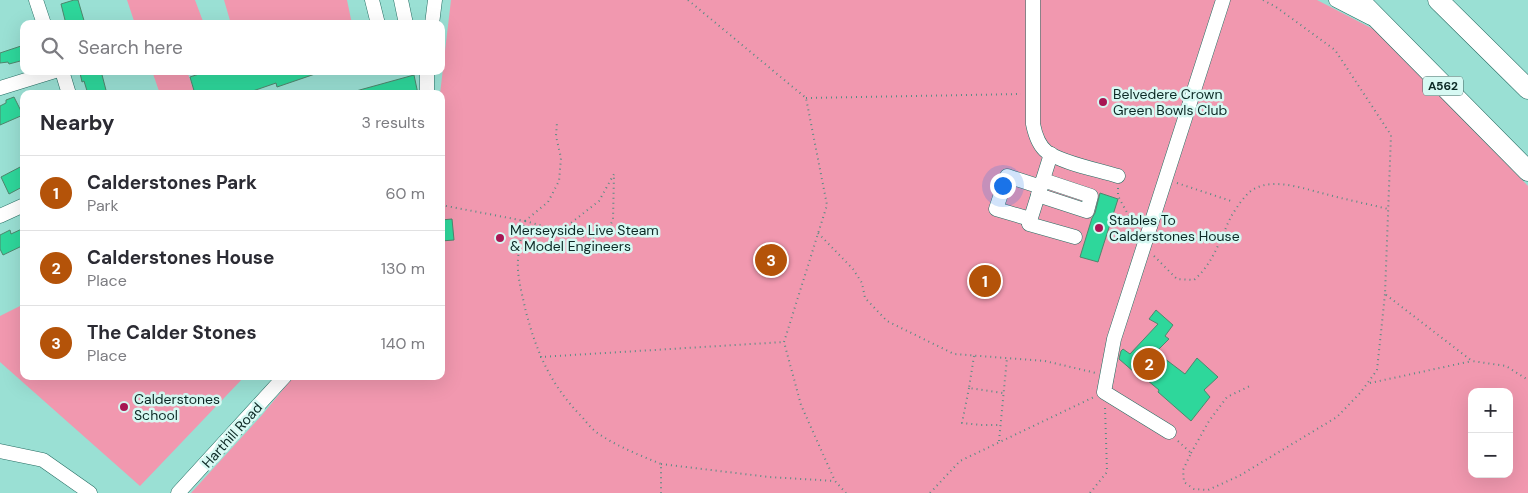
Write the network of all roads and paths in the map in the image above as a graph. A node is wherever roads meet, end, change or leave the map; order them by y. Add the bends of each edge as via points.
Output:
1 (36, 0) edge
2 (372, 0) edge
3 (401, 0) edge
4 (434, 0) edge
5 (688, 0) edge
6 (1033, 0) edge
7 (1223, 0) edge
8 (1263, 0) edge
9 (1336, 0) edge
10 (1358, 0) edge
11 (1438, 0) edge
12 (43, 20) edge
13 (377, 20) edge
14 (405, 20) edge
15 (432, 20) edge
16 (1380, 23) junction
17 (42, 75) edge
18 (63, 75) edge
19 (427, 75) edge
20 (0, 88) edge
21 (1528, 88) edge
22 (68, 90) edge
23 (427, 90) edge
24 (1034, 94) junction
25 (806, 98) junction
26 (557, 122) dead end
27 (1051, 154) junction
28 (1528, 171) edge
29 (1118, 176) joint
30 (1165, 180) junction
31 (1040, 187) junction
32 (1231, 201) dead end
33 (445, 206) edge
34 (20, 207) edge
35 (1388, 209) junction
36 (0, 216) edge
37 (1030, 218) junction
38 (525, 221) junction
39 (562, 230) junction
40 (818, 233) junction
41 (1074, 237) dead end
42 (1144, 244) junction
43 (1385, 294) junction
44 (784, 342) junction
45 (974, 356) junction
46 (540, 357) junction
47 (1007, 358) junction
48 (1472, 361) junction
49 (1107, 376) junction
50 (281, 380) edge
51 (1528, 380) edge
52 (1368, 383) junction
53 (1252, 385) dead end
54 (969, 388) junction
55 (1104, 392) junction
56 (1004, 393) junction
57 (1001, 425) junction
58 (1168, 432) joint
59 (999, 442) junction
60 (1, 452) edge
61 (1192, 453) junction
62 (661, 464) junction
63 (835, 481) junction
64 (90, 493) edge
65 (178, 493) edge
66 (661, 493) edge
67 (846, 493) edge
68 (930, 493) edge
69 (1090, 493) edge

1 - 12 street
2 - 13 street
3 - 14 street
4 - 15 street
5 - 25 path
6 - 24 street
7 - 30 street
8 - 35 path via 1336,50 1391,135
9 - 16 street
10 - 16 highway, A562
11 - 21 highway
16 - 28 highway, A562
17 - 20 street
18 - 22 street
19 - 23 street
24 - 25 path
24 - 27 street via 1036,138
25 - 40 path via 826,205
26 - 38 path via 556,136 561,158 559,181 548,202
27 - 29 street
27 - 31 street
29 - 42 path via 1118,196
30 - 32 path
30 - 42 street
31 - 37 street
31 - 37 street via 1007,176 996,209
33 - 38 path
34 - 36 street
35 - 42 path via 1306,188 1268,185 1254,189 1234,212 1212,260 1194,280 1177,279
35 - 43 path
37 - 41 street via 1029,224
38 - 39 path
38 - 46 path via 518,269 524,304
39 - 39 path via 596,238 607,231 613,220 614,174 599,201
40 - 44 path
40 - 45 path via 853,269 862,283 865,298 887,322 954,354
42 - 49 street via 1114,339
43 - 48 path
43 - 52 path via 1378,370
44 - 46 path
44 - 63 path via 801,405
45 - 47 path
45 - 54 path
46 - 62 path via 549,376 572,407 595,431 625,449
47 - 49 path via 1045,361
47 - 56 path
48 - 51 path via 1506,366
48 - 52 path
49 - 55 street
50 - 65 street, Harthill Road
52 - 61 path via 1337,417 1239,476 1208,490 1194,489 1184,482 1183,470
53 - 61 path via 1227,397 1209,421
54 - 56 path
54 - 57 path via 962,423
55 - 58 street
55 - 59 path
55 - 69 path via 1107,472
56 - 57 path
57 - 59 path
58 - 61 path
59 - 68 path via 960,461
60 - 64 street via 43,460
62 - 63 path
62 - 66 path
63 - 67 path

